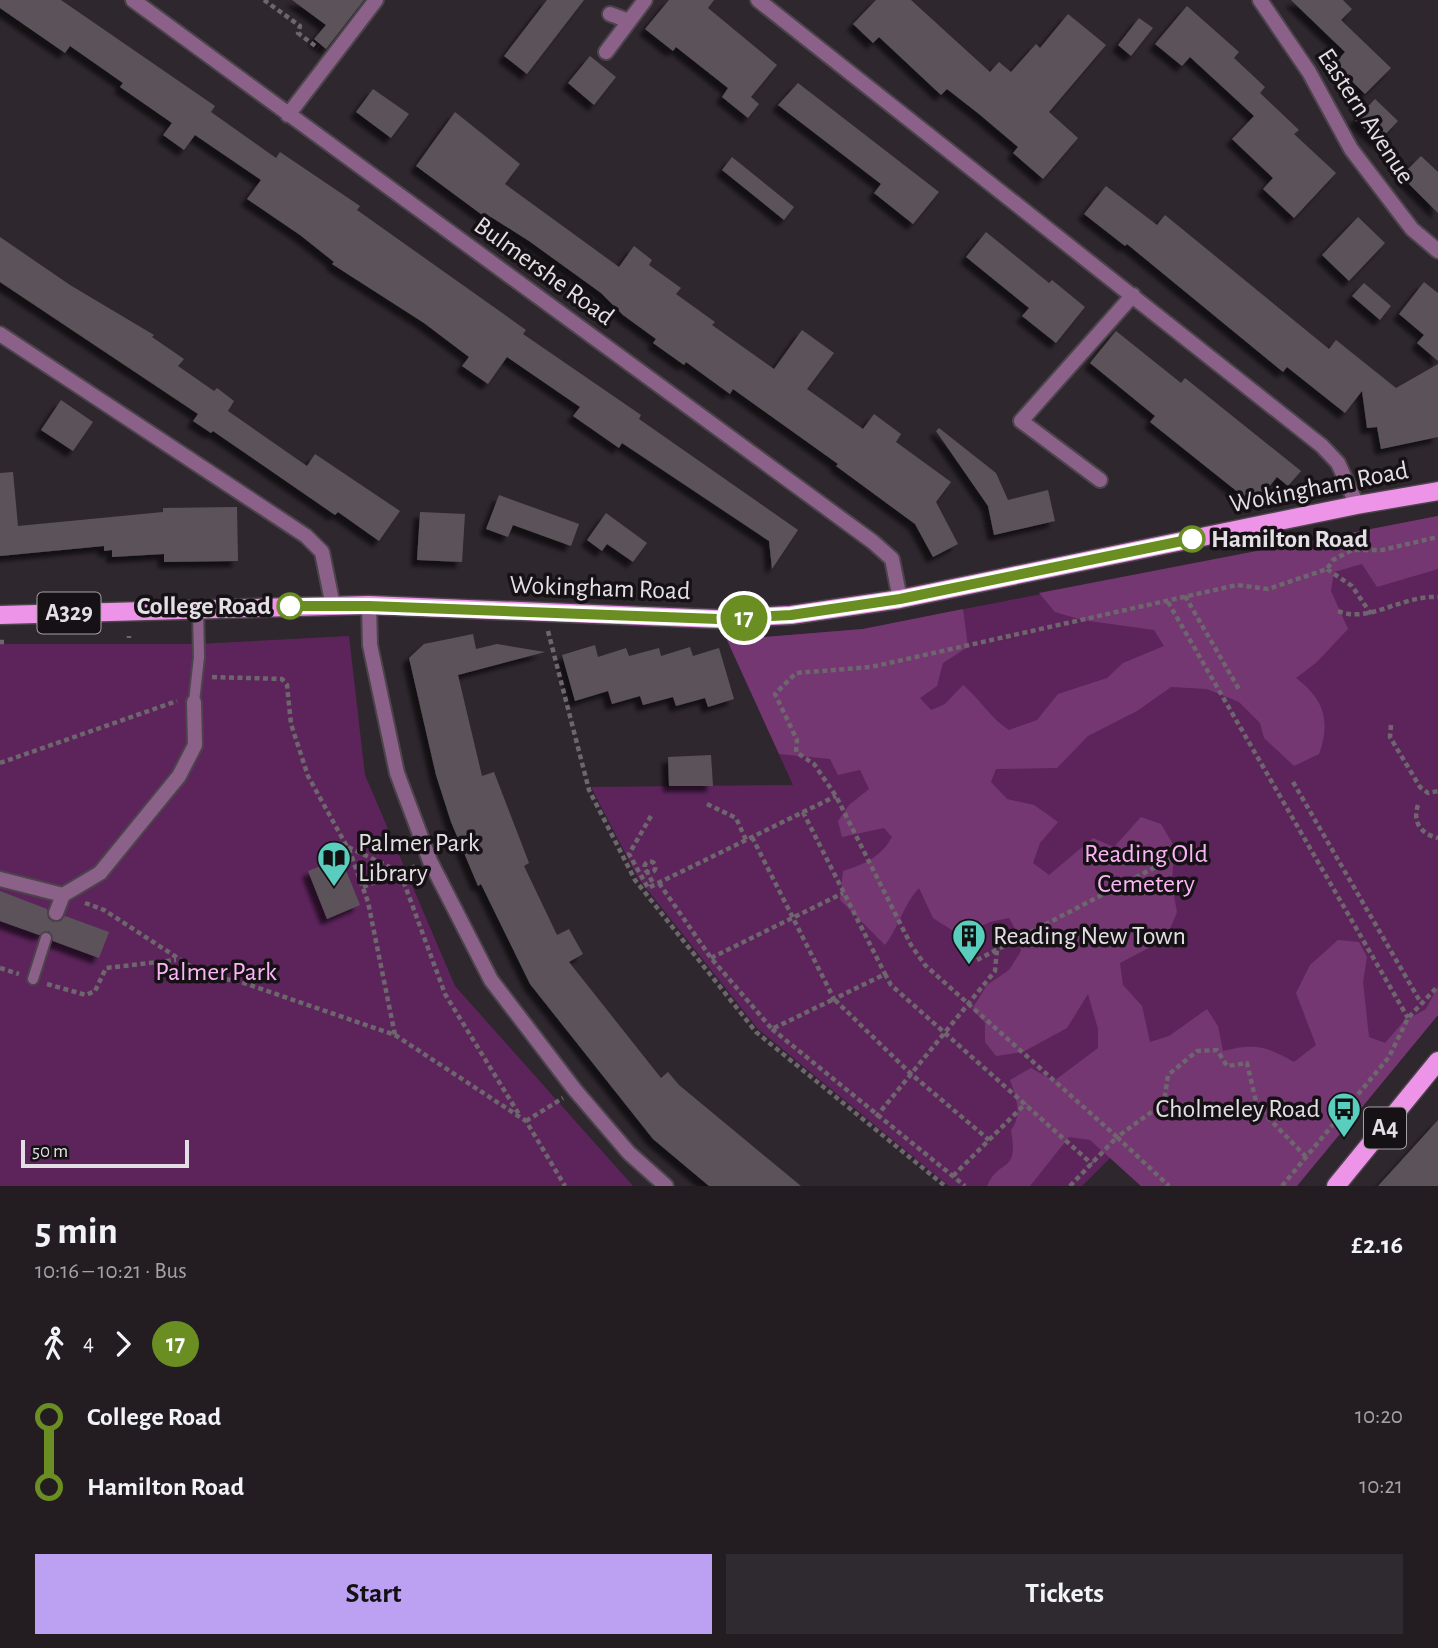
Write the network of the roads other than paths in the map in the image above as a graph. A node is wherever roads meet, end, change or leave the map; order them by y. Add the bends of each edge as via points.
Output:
1 (133, 0) edge
2 (376, 0) edge
3 (645, 0) edge
4 (758, 0) edge
5 (1260, 0) edge
6 (610, 14) dead end
7 (629, 21) junction
8 (606, 52) dead end
9 (288, 115) junction
10 (1438, 251) edge
11 (1133, 295) junction
12 (0, 334) edge
13 (1100, 480) dead end
14 (1438, 491) edge
15 (1357, 505) junction
16 (900, 599) junction
17 (334, 606) junction
18 (369, 606) junction
19 (198, 608) junction
20 (0, 615) edge
21 (195, 700) joint
22 (0, 878) edge
23 (64, 895) junction
24 (56, 913) dead end
25 (46, 938) dead end
26 (33, 979) road end
27 (1436, 1067) edge
28 (666, 1186) edge
29 (1336, 1186) edge

1 - 9 street, Bulmershe Road
2 - 9 street
3 - 7 street
4 - 11 street
5 - 10 street, Eastern Avenue via 1309,72 1352,149 1412,229
6 - 7 street
7 - 8 street
9 - 16 street, Bulmershe Road via 873,542 892,559
11 - 13 street via 1021,421
11 - 15 street via 1322,446 1338,463
12 - 17 street via 306,536 322,552
14 - 15 main road, Wokingham Road / A329
15 - 16 main road, Wokingham Road / A329
16 - 18 main road, Wokingham Road / A329 via 791,615 718,619
17 - 18 main road, Wokingham Road / A329
17 - 19 main road, Wokingham Road / A329
18 - 28 street via 370,645 397,773 430,861 491,980 575,1090 629,1153
19 - 20 main road, Wokingham Road / A329
19 - 21 lane
21 - 23 street via 195,745 179,776 100,873
22 - 23 street
23 - 24 street
25 - 26 lane
27 - 29 main road, A4

